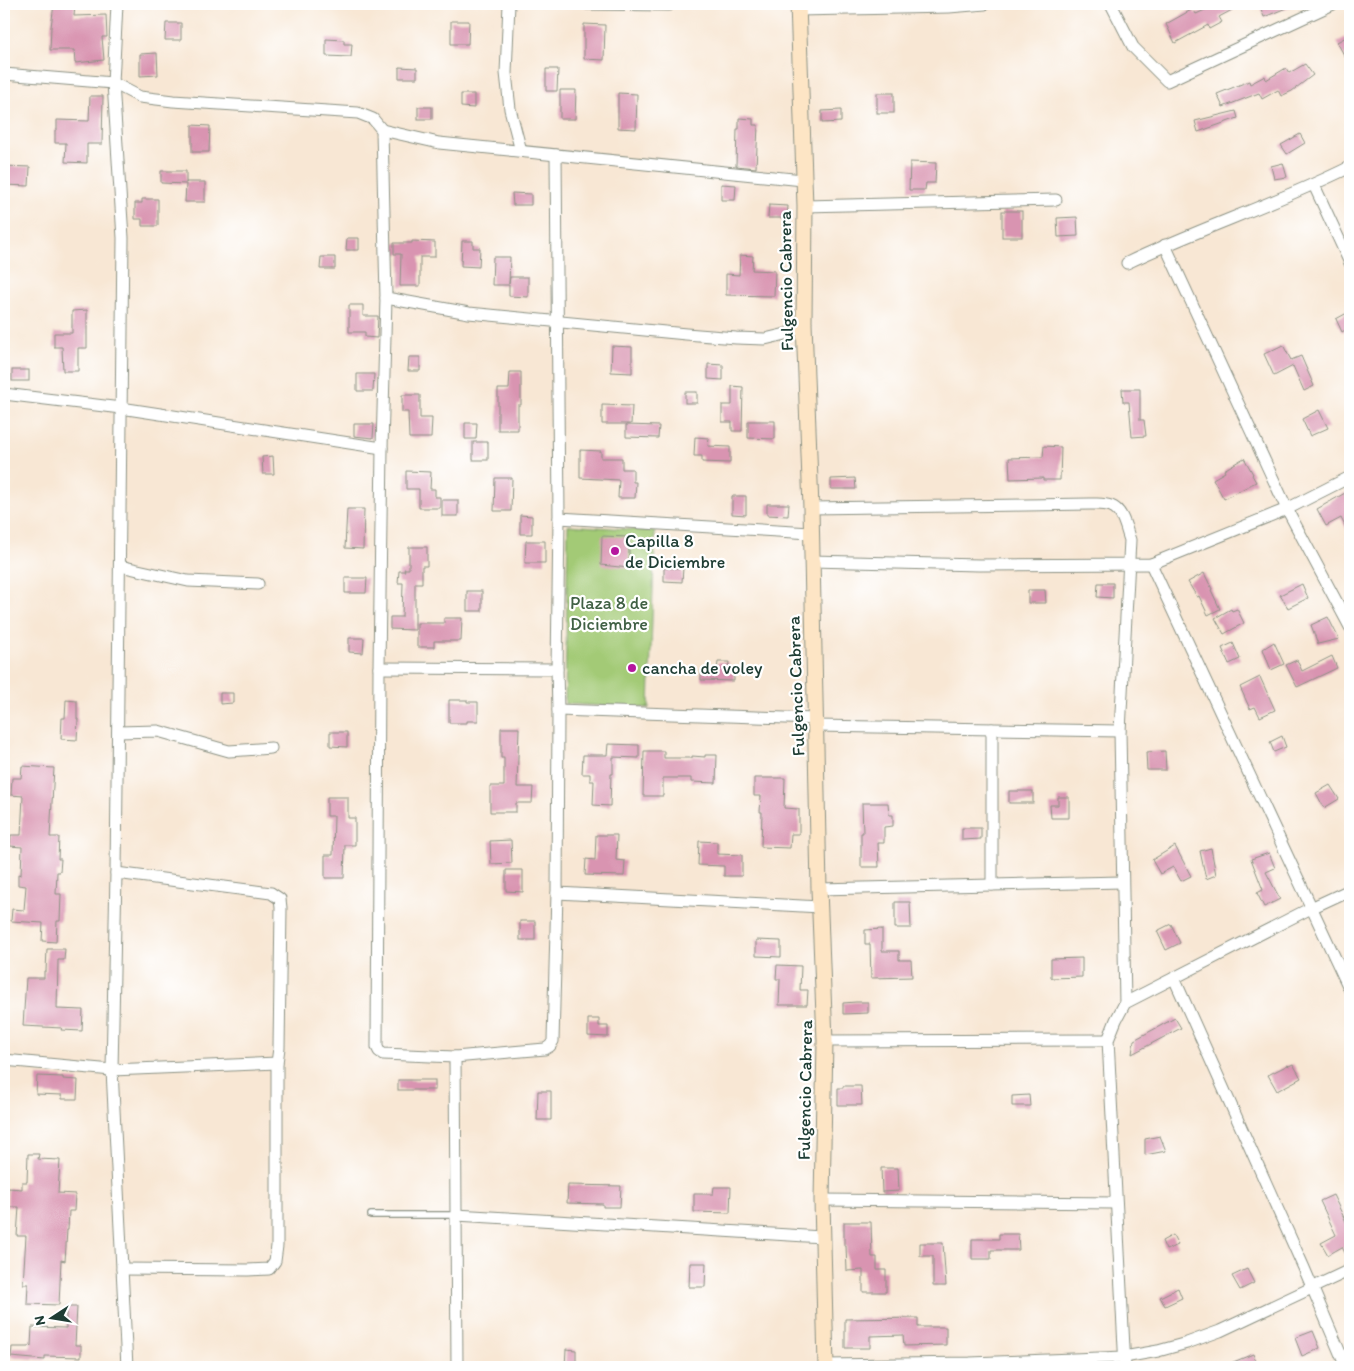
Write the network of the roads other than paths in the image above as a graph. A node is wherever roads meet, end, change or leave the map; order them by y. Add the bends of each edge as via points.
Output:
1 (117, 4) edge
2 (509, 4) edge
3 (587, 4) edge
4 (985, 4) edge
5 (1111, 4) edge
6 (1333, 4) edge
7 (669, 5) dead end
8 (798, 7) edge
9 (4, 74) edge
10 (113, 83) junction
11 (382, 130) junction
12 (521, 151) junction
13 (556, 155) junction
14 (1350, 167) edge
15 (803, 180) junction
16 (1314, 185) junction
17 (1056, 200) dead end
18 (805, 206) junction
19 (1164, 245) junction
20 (1127, 263) dead end
21 (1350, 263) edge
22 (386, 298) junction
23 (558, 321) junction
24 (804, 323) junction
25 (4, 394) edge
26 (121, 408) junction
27 (382, 448) junction
28 (1350, 477) edge
29 (811, 508) junction
30 (1287, 509) junction
31 (560, 518) junction
32 (811, 533) junction
33 (811, 561) junction
34 (1129, 564) junction
35 (1151, 564) junction
36 (120, 566) junction
37 (258, 584) dead end
38 (1350, 627) edge
39 (379, 668) junction
40 (557, 669) junction
41 (558, 710) junction
42 (816, 722) junction
43 (992, 729) junction
44 (1120, 731) junction
45 (118, 732) junction
46 (271, 748) dead end
47 (116, 873) junction
48 (1122, 882) junction
49 (992, 885) junction
50 (819, 889) junction
51 (1350, 890) edge
52 (557, 893) junction
53 (820, 907) junction
54 (1311, 908) junction
55 (1174, 978) junction
56 (1350, 990) edge
57 (1125, 1003) junction
58 (1108, 1040) junction
59 (825, 1041) junction
60 (455, 1057) junction
61 (4, 1060) edge
62 (278, 1063) junction
63 (112, 1070) junction
64 (822, 1200) junction
65 (1116, 1203) junction
66 (370, 1215) dead end
67 (456, 1216) junction
68 (822, 1237) junction
69 (122, 1269) junction
70 (1350, 1270) edge
71 (1312, 1288) junction
72 (1124, 1362) edge
73 (826, 1366) edge
74 (127, 1367) edge
75 (457, 1367) edge
76 (1346, 1367) edge

1 - 10 street
2 - 12 street via 506,73 510,109
3 - 7 street
4 - 8 street
5 - 6 street via 1133,46 1167,81
8 - 15 main road, Fulgencio Cabrera
9 - 10 street
10 - 11 street via 140,96 173,101 358,113 373,119
10 - 26 street via 124,238
11 - 12 street via 439,143
11 - 22 street
12 - 13 street
13 - 15 street
13 - 23 street
14 - 16 street
15 - 18 main road, Fulgencio Cabrera
16 - 19 street
16 - 21 street
17 - 18 street
18 - 24 main road, Fulgencio Cabrera
19 - 20 street
19 - 30 street
22 - 23 street via 469,313
22 - 27 street
23 - 24 street via 765,339 786,334
23 - 31 street
24 - 29 main road, Fulgencio Cabrera
25 - 26 street
26 - 27 street
26 - 36 street
27 - 39 street
28 - 30 street
29 - 32 main road, Fulgencio Cabrera
29 - 34 street via 1104,504 1113,506 1121,515 1130,540
30 - 35 street
30 - 38 street
31 - 32 street
31 - 40 street
32 - 33 main road, Fulgencio Cabrera
33 - 34 street
33 - 42 main road, Fulgencio Cabrera
34 - 35 street
34 - 44 street
35 - 54 street
36 - 37 street via 188,580
36 - 45 street
39 - 40 street
39 - 60 street via 377,1048 383,1054
40 - 41 street
41 - 42 street
41 - 52 street
42 - 43 street
42 - 50 main road, Fulgencio Cabrera
43 - 44 street
43 - 49 street
44 - 48 street
45 - 46 street via 158,731 229,751
45 - 47 street
47 - 62 street via 271,893 280,899
47 - 63 street
48 - 49 street
48 - 57 street
49 - 50 street
50 - 53 main road, Fulgencio Cabrera
51 - 54 street
52 - 53 street
52 - 60 street via 554,1041 545,1049
53 - 59 main road, Fulgencio Cabrera
54 - 55 street
54 - 56 street
55 - 57 street
55 - 71 street
57 - 58 street
58 - 59 street
58 - 65 street
59 - 64 main road, Fulgencio Cabrera
60 - 67 street
61 - 63 street
62 - 63 street
62 - 69 street via 275,1262 269,1269 248,1270
63 - 69 street
64 - 65 street
64 - 68 main road, Fulgencio Cabrera
65 - 72 street
66 - 67 lane
67 - 68 street
67 - 75 street
68 - 73 main road, Fulgencio Cabrera
69 - 74 street
70 - 71 street
71 - 72 street via 1220,1331
71 - 76 street
72 - 73 street

